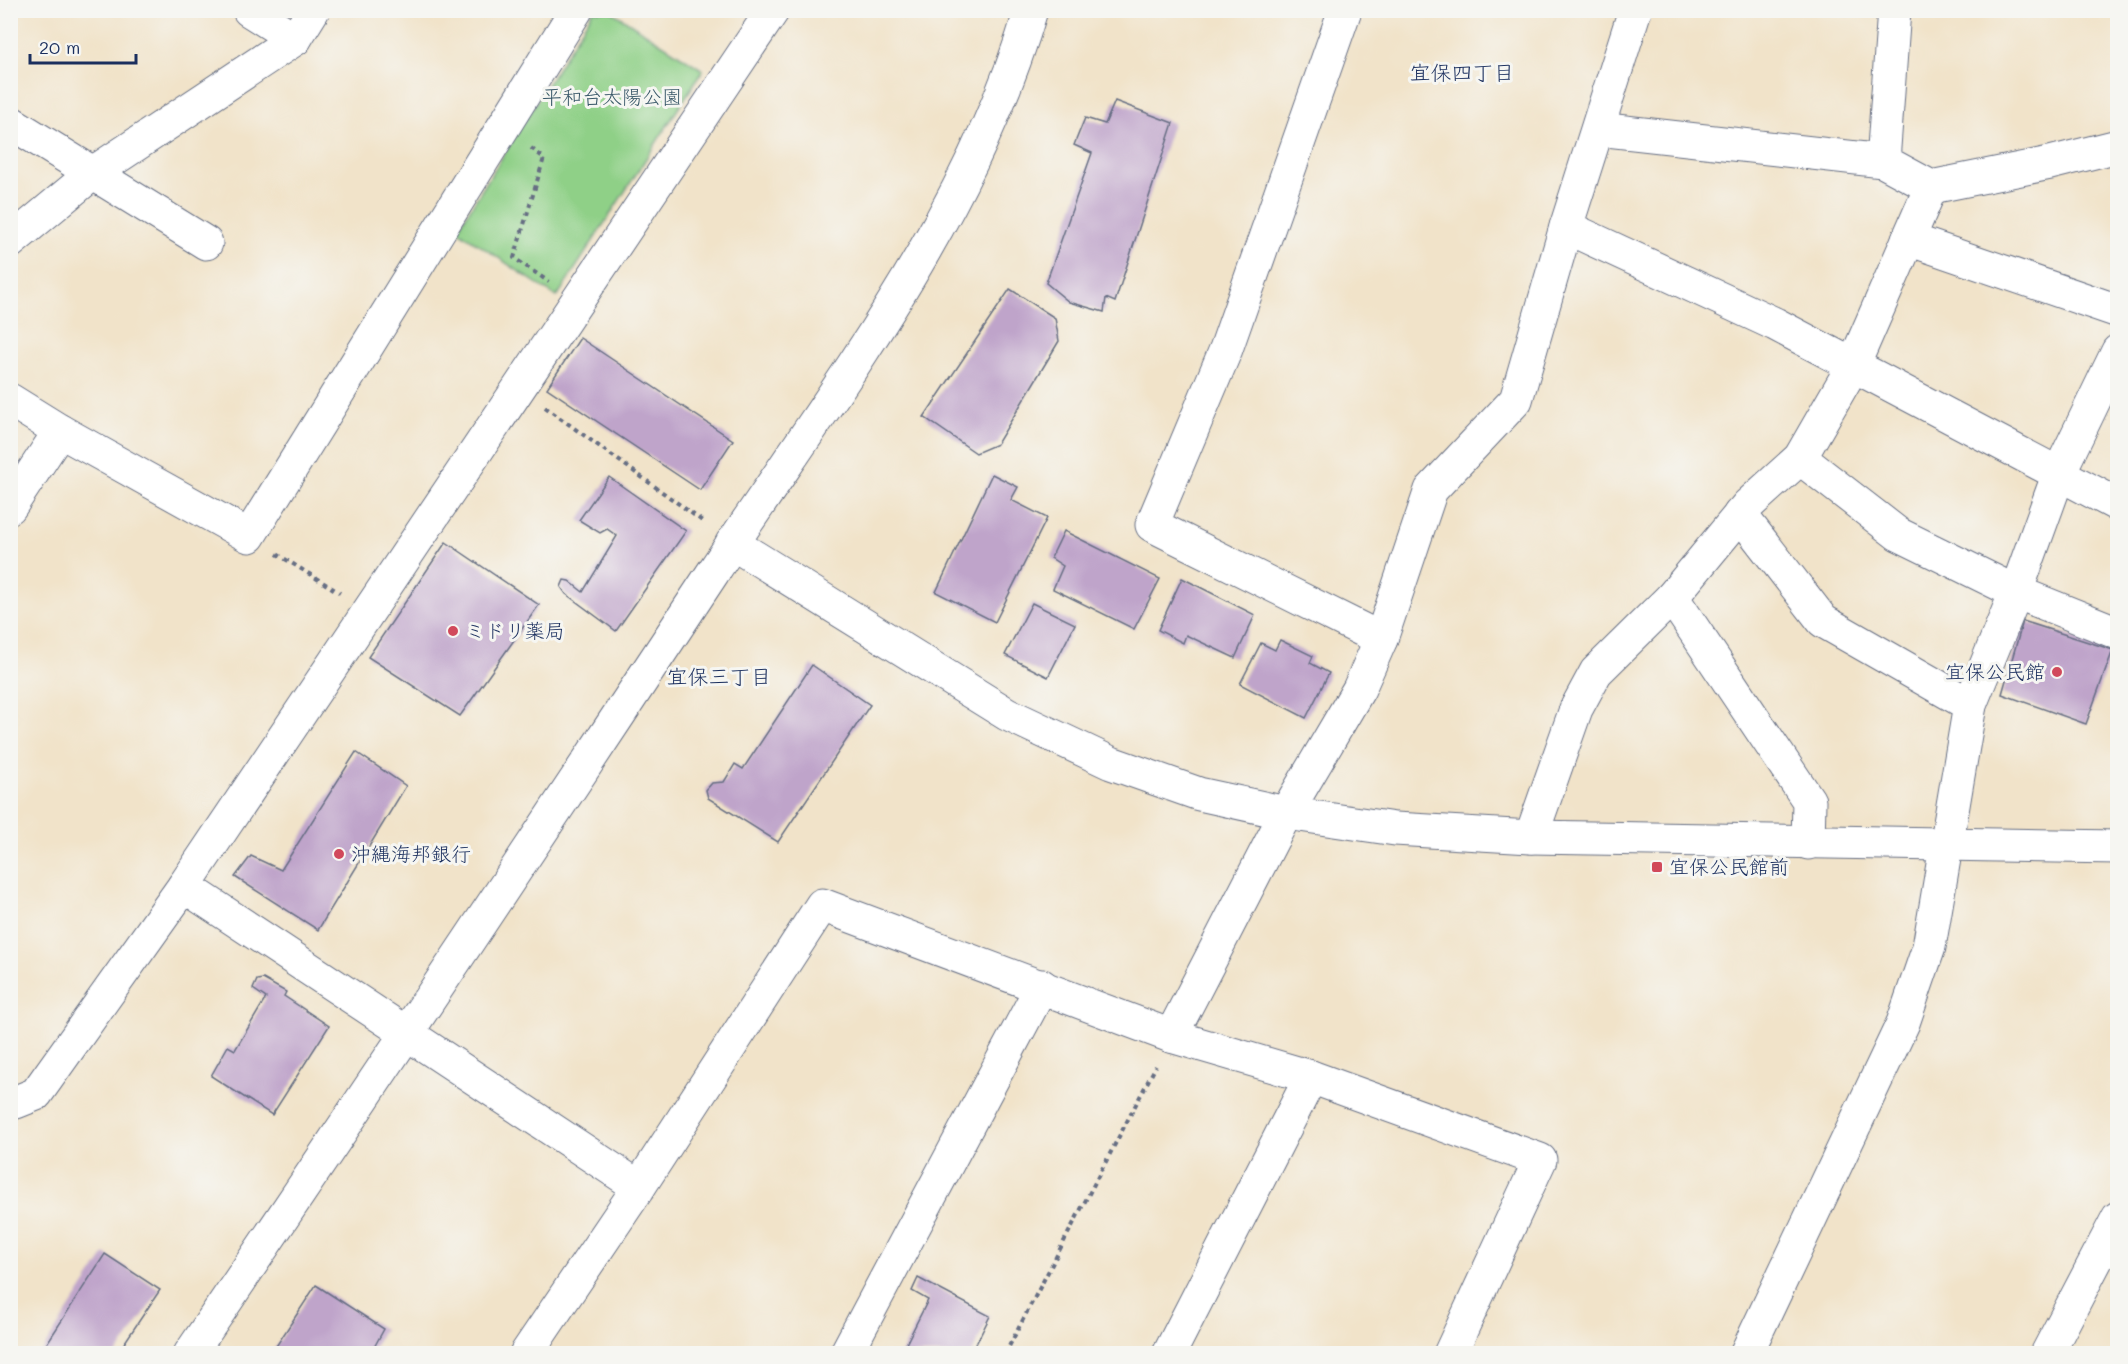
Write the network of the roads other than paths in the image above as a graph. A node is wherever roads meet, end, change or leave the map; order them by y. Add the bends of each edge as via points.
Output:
1 (249, 10) edge
2 (313, 10) edge
3 (576, 10) edge
4 (773, 10) edge
5 (1031, 10) edge
6 (1345, 10) edge
7 (1894, 10) edge
8 (1630, 12) edge
9 (295, 39) junction
10 (10, 122) edge
11 (1598, 129) junction
12 (2118, 146) edge
13 (1882, 161) junction
14 (93, 173) junction
15 (1931, 187) junction
16 (1566, 227) junction
17 (1908, 238) junction
18 (10, 242) edge
19 (206, 243) dead end
20 (2118, 311) edge
21 (2118, 351) edge
22 (1853, 366) junction
23 (10, 400) edge
24 (60, 431) junction
25 (1800, 458) junction
26 (2059, 473) junction
27 (2118, 505) edge
28 (10, 507) edge
29 (1740, 514) junction
30 (732, 543) junction
31 (2016, 592) junction
32 (1672, 597) junction
33 (2118, 633) edge
34 (1381, 639) junction
35 (1970, 705) junction
36 (1286, 813) junction
37 (1531, 837) junction
38 (1808, 843) junction
39 (1947, 844) junction
40 (2118, 847) edge
41 (184, 886) junction
42 (1042, 986) junction
43 (409, 1033) junction
44 (1172, 1036) junction
45 (1311, 1077) junction
46 (10, 1101) edge
47 (639, 1187) junction
48 (2118, 1218) edge
49 (190, 1353) edge
50 (526, 1353) edge
51 (846, 1353) edge
52 (1169, 1353) edge
53 (1450, 1353) edge
54 (1746, 1353) edge
55 (2047, 1353) edge

1 - 9 street
2 - 9 street
3 - 24 street via 249,536
4 - 41 street
5 - 30 street via 1015,67 959,187 880,324
6 - 34 street via 1226,349 1152,525
7 - 13 street
8 - 11 street
9 - 14 street
10 - 14 street
11 - 13 street
11 - 16 street
12 - 15 street
13 - 15 street
14 - 18 street
14 - 19 street
15 - 17 street
16 - 22 street via 1775,324
16 - 34 street via 1516,400 1431,490
17 - 20 street
17 - 22 street
21 - 26 street
22 - 25 street
22 - 26 street
23 - 24 street
24 - 28 street
25 - 29 street
25 - 31 street via 1898,534
26 - 27 street
26 - 31 street
29 - 32 street
29 - 35 street via 1823,621
30 - 36 street via 1006,714 1111,764 1199,794
30 - 43 street
31 - 33 street
31 - 35 street
32 - 37 street via 1596,672 1576,709
32 - 38 street via 1809,801
34 - 36 street via 1359,689
35 - 39 street
36 - 37 street via 1395,829
36 - 44 street
37 - 38 street
38 - 39 street
39 - 40 street
39 - 54 street via 1929,947 1904,1023
41 - 43 street
41 - 46 street via 36,1094
42 - 44 street
42 - 47 street via 822,905
42 - 51 street
43 - 47 street
43 - 49 street
44 - 45 street
45 - 52 street
45 - 53 street via 1540,1160
47 - 50 street
48 - 55 street

